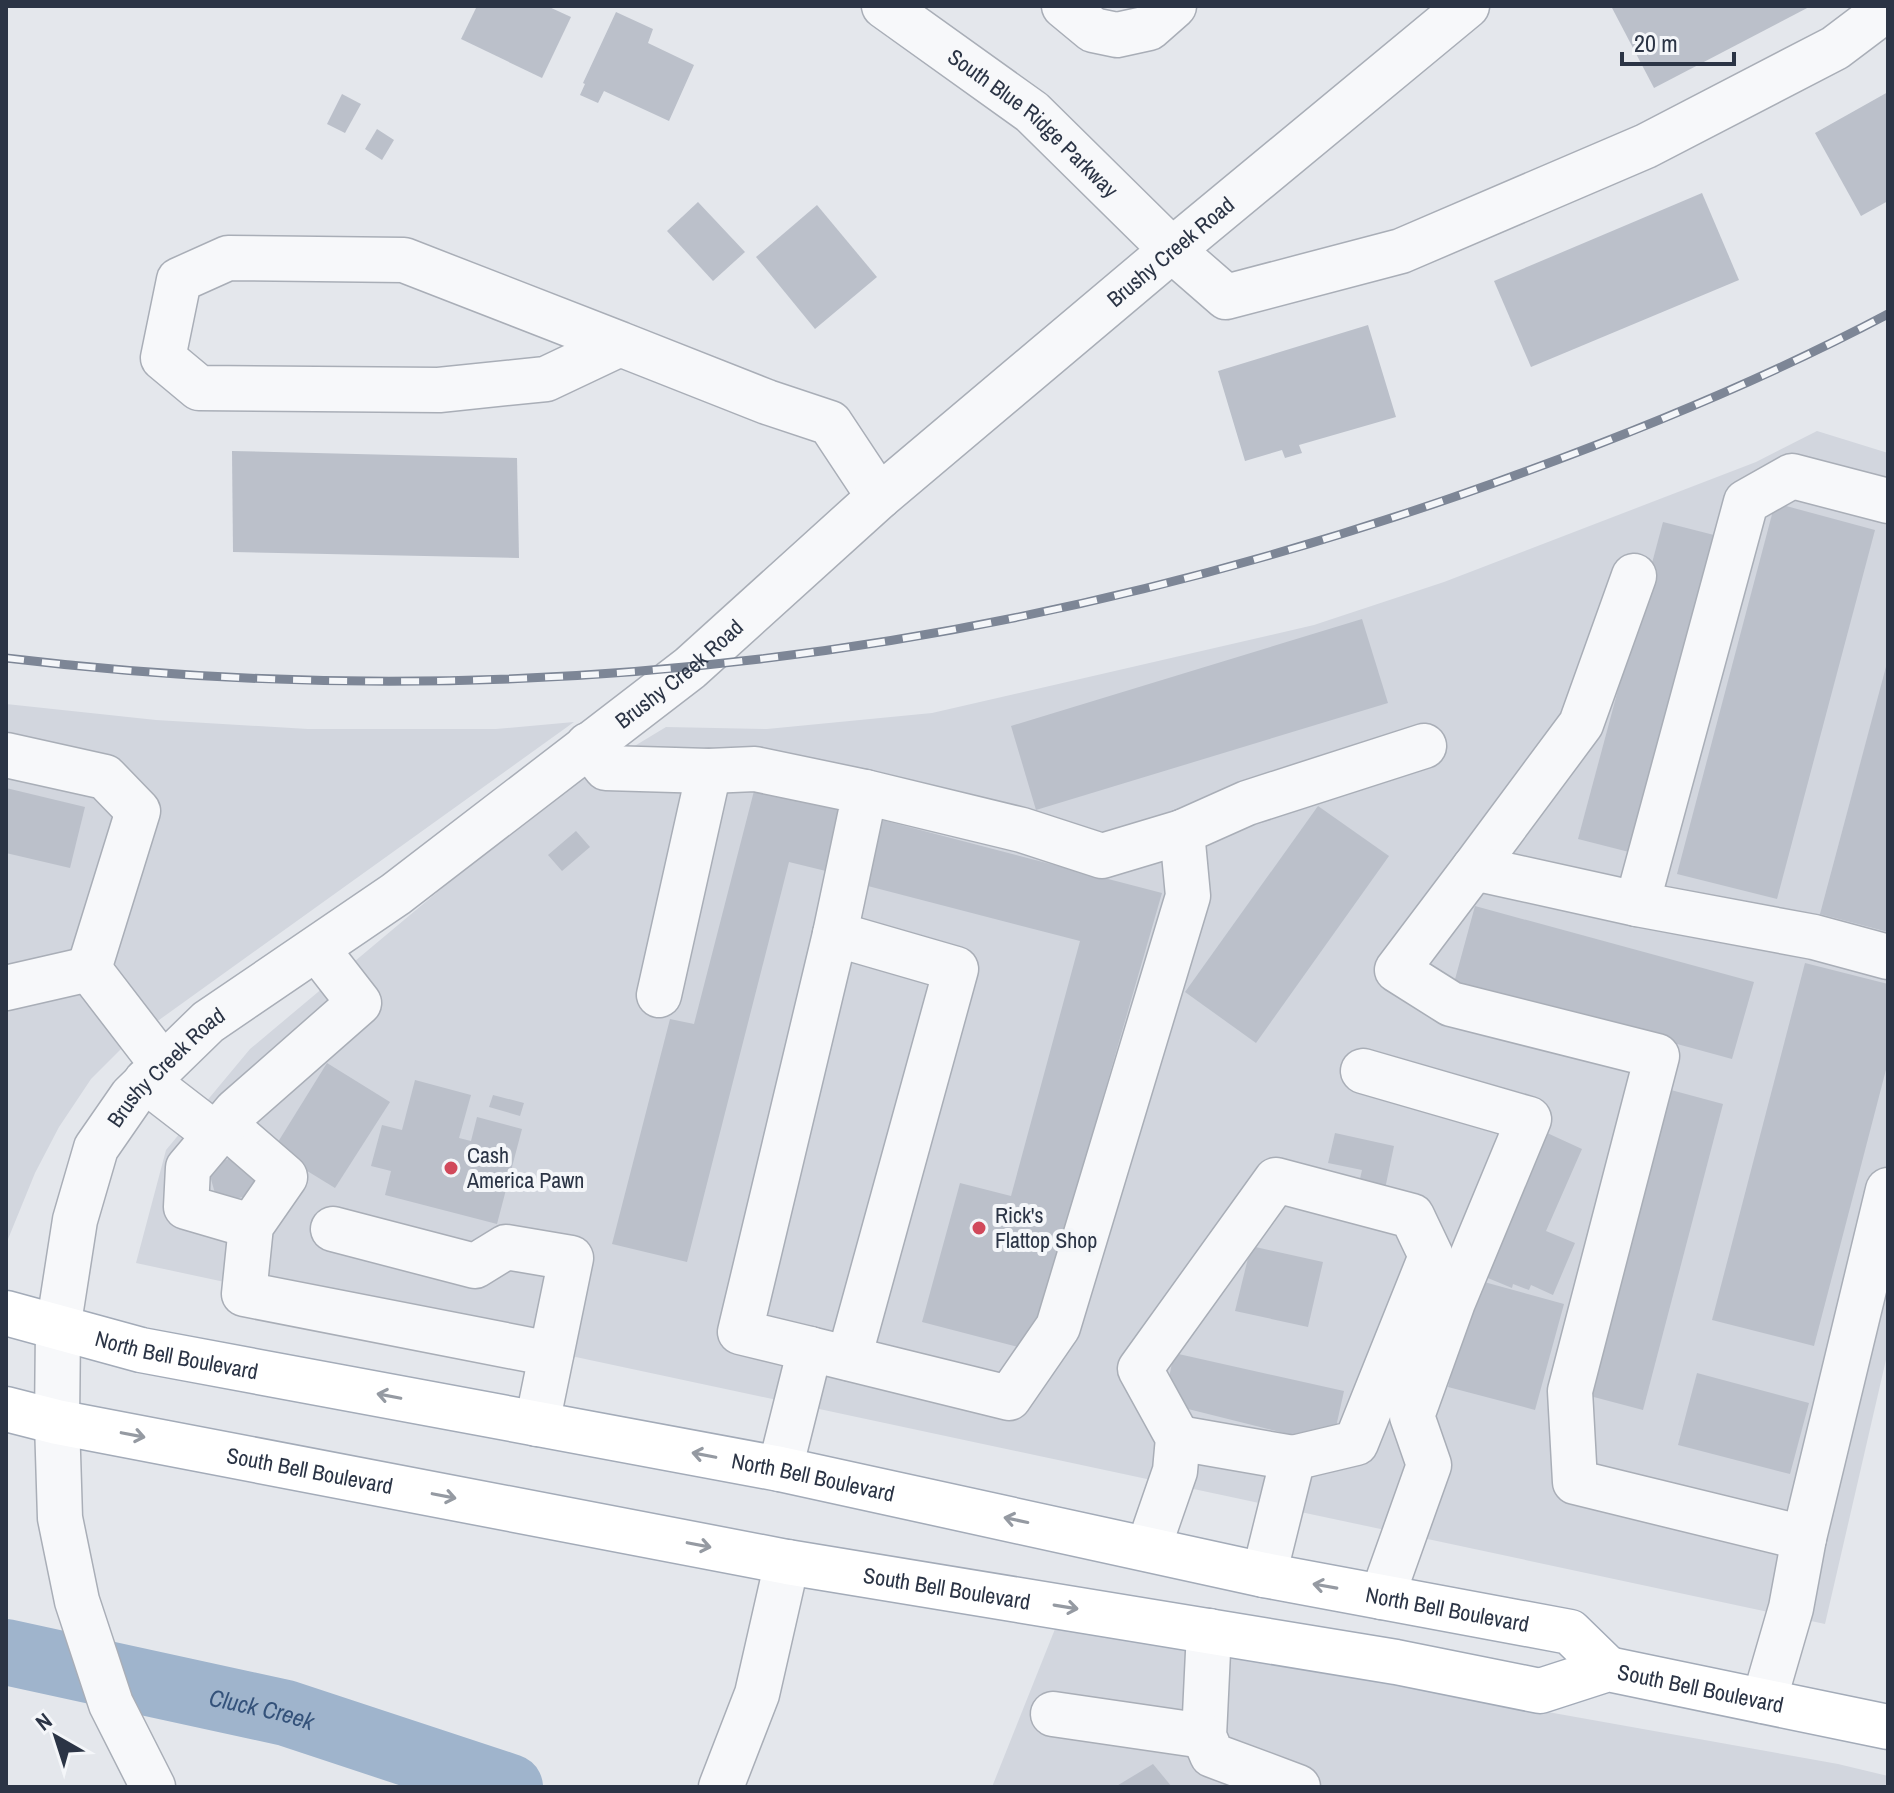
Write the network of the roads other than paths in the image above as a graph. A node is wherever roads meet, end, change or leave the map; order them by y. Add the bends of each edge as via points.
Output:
1 (1064, 6) edge
2 (1174, 6) edge
3 (1467, 6) edge
4 (1888, 8) edge
5 (914, 14) edge
6 (1172, 250) junction
7 (620, 344) junction
8 (879, 497) junction
9 (1888, 501) edge
10 (1634, 576) dead end
11 (588, 745) junction
12 (1424, 746) dead end
13 (6, 755) edge
14 (709, 771) junction
15 (865, 792) junction
16 (1182, 832) junction
17 (1474, 868) junction
18 (1637, 904) junction
19 (835, 934) junction
20 (317, 949) junction
21 (1888, 957) edge
22 (89, 969) junction
23 (6, 988) edge
24 (659, 995) dead end
25 (1363, 1071) dead end
26 (154, 1072) junction
27 (221, 1130) junction
28 (1888, 1190) edge
29 (251, 1226) junction
30 (333, 1229) dead end
31 (6, 1313) edge
32 (58, 1329) junction
33 (551, 1354) junction
34 (829, 1354) junction
35 (6, 1409) edge
36 (57, 1422) junction
37 (537, 1424) junction
38 (1178, 1438) junction
39 (1293, 1458) junction
40 (780, 1469) junction
41 (1804, 1538) junction
42 (1148, 1549) junction
43 (787, 1562) junction
44 (1264, 1575) junction
45 (1382, 1597) junction
46 (1209, 1631) junction
47 (1608, 1669) junction
48 (1764, 1701) junction
49 (1053, 1714) dead end
50 (1888, 1727) edge
51 (1206, 1759) edge
52 (153, 1787) edge
53 (721, 1787) edge
54 (1298, 1787) edge

1 - 2 street via 1093,30 1117,35 1149,28
3 - 6 street, Brushy Creek Road
4 - 6 street, South Blue Ridge Parkway via 1835,48 1646,146 1401,251 1226,297
5 - 6 street, South Blue Ridge Parkway via 1032,112
6 - 8 street, Brushy Creek Road
7 - 7 street via 546,379 439,390 199,388 163,358 179,280 228,258 404,260
7 - 8 street via 830,423
8 - 11 street, Brushy Creek Road via 690,668
9 - 18 street via 1792,476 1746,502
10 - 17 street via 1581,724
11 - 14 street via 606,768
11 - 20 street, Brushy Creek Road
12 - 16 street via 1247,803
13 - 22 street via 105,777 138,811
14 - 15 street via 755,769
14 - 24 street
15 - 16 street via 1022,830 1102,856
15 - 19 street
16 - 34 street via 1188,896 1058,1327 1009,1398
17 - 18 street
17 - 41 street via 1397,970 1451,1004 1657,1056 1570,1391 1575,1482
18 - 21 street via 1814,937
19 - 34 street via 740,1332
19 - 34 street via 956,969
20 - 26 street, Brushy Creek Road via 208,1022
20 - 27 street via 359,1003
22 - 23 street
22 - 26 street
25 - 45 street via 1529,1119 1412,1416 1429,1465
26 - 27 street
26 - 32 street, Brushy Creek Road via 96,1148 75,1220
27 - 29 street via 285,1177
27 - 29 street via 188,1168 186,1207
28 - 41 street
29 - 33 street via 244,1294
30 - 33 street via 475,1266 506,1247 571,1258
31 - 32 main road, North Bell Boulevard
32 - 36 street, Brushy Creek Road
37 -> 32 main road, North Bell Boulevard via 141,1350
33 - 37 street
34 - 40 street
35 - 36 main road, South Bell Boulevard
36 -> 43 main road, South Bell Boulevard
36 - 52 street, Brushy Creek Road via 60,1518 77,1601 111,1704
40 -> 37 main road, North Bell Boulevard
38 - 39 street
38 - 39 street via 1140,1369 1276,1180 1412,1216 1431,1256 1356,1443
38 - 42 street via 1175,1471
39 - 44 street
42 -> 40 main road, North Bell Boulevard
41 - 48 street via 1791,1608
42 - 44 main road, North Bell Boulevard
43 -> 46 main road, South Bell Boulevard
43 - 53 street via 757,1694
45 -> 44 main road, North Bell Boulevard
45 - 47 main road, North Bell Boulevard via 1570,1632
46 - 47 main road, South Bell Boulevard via 1540,1691
46 - 51 street
47 - 48 main road, South Bell Boulevard
48 - 50 main road, South Bell Boulevard
49 - 51 street
51 - 54 street

